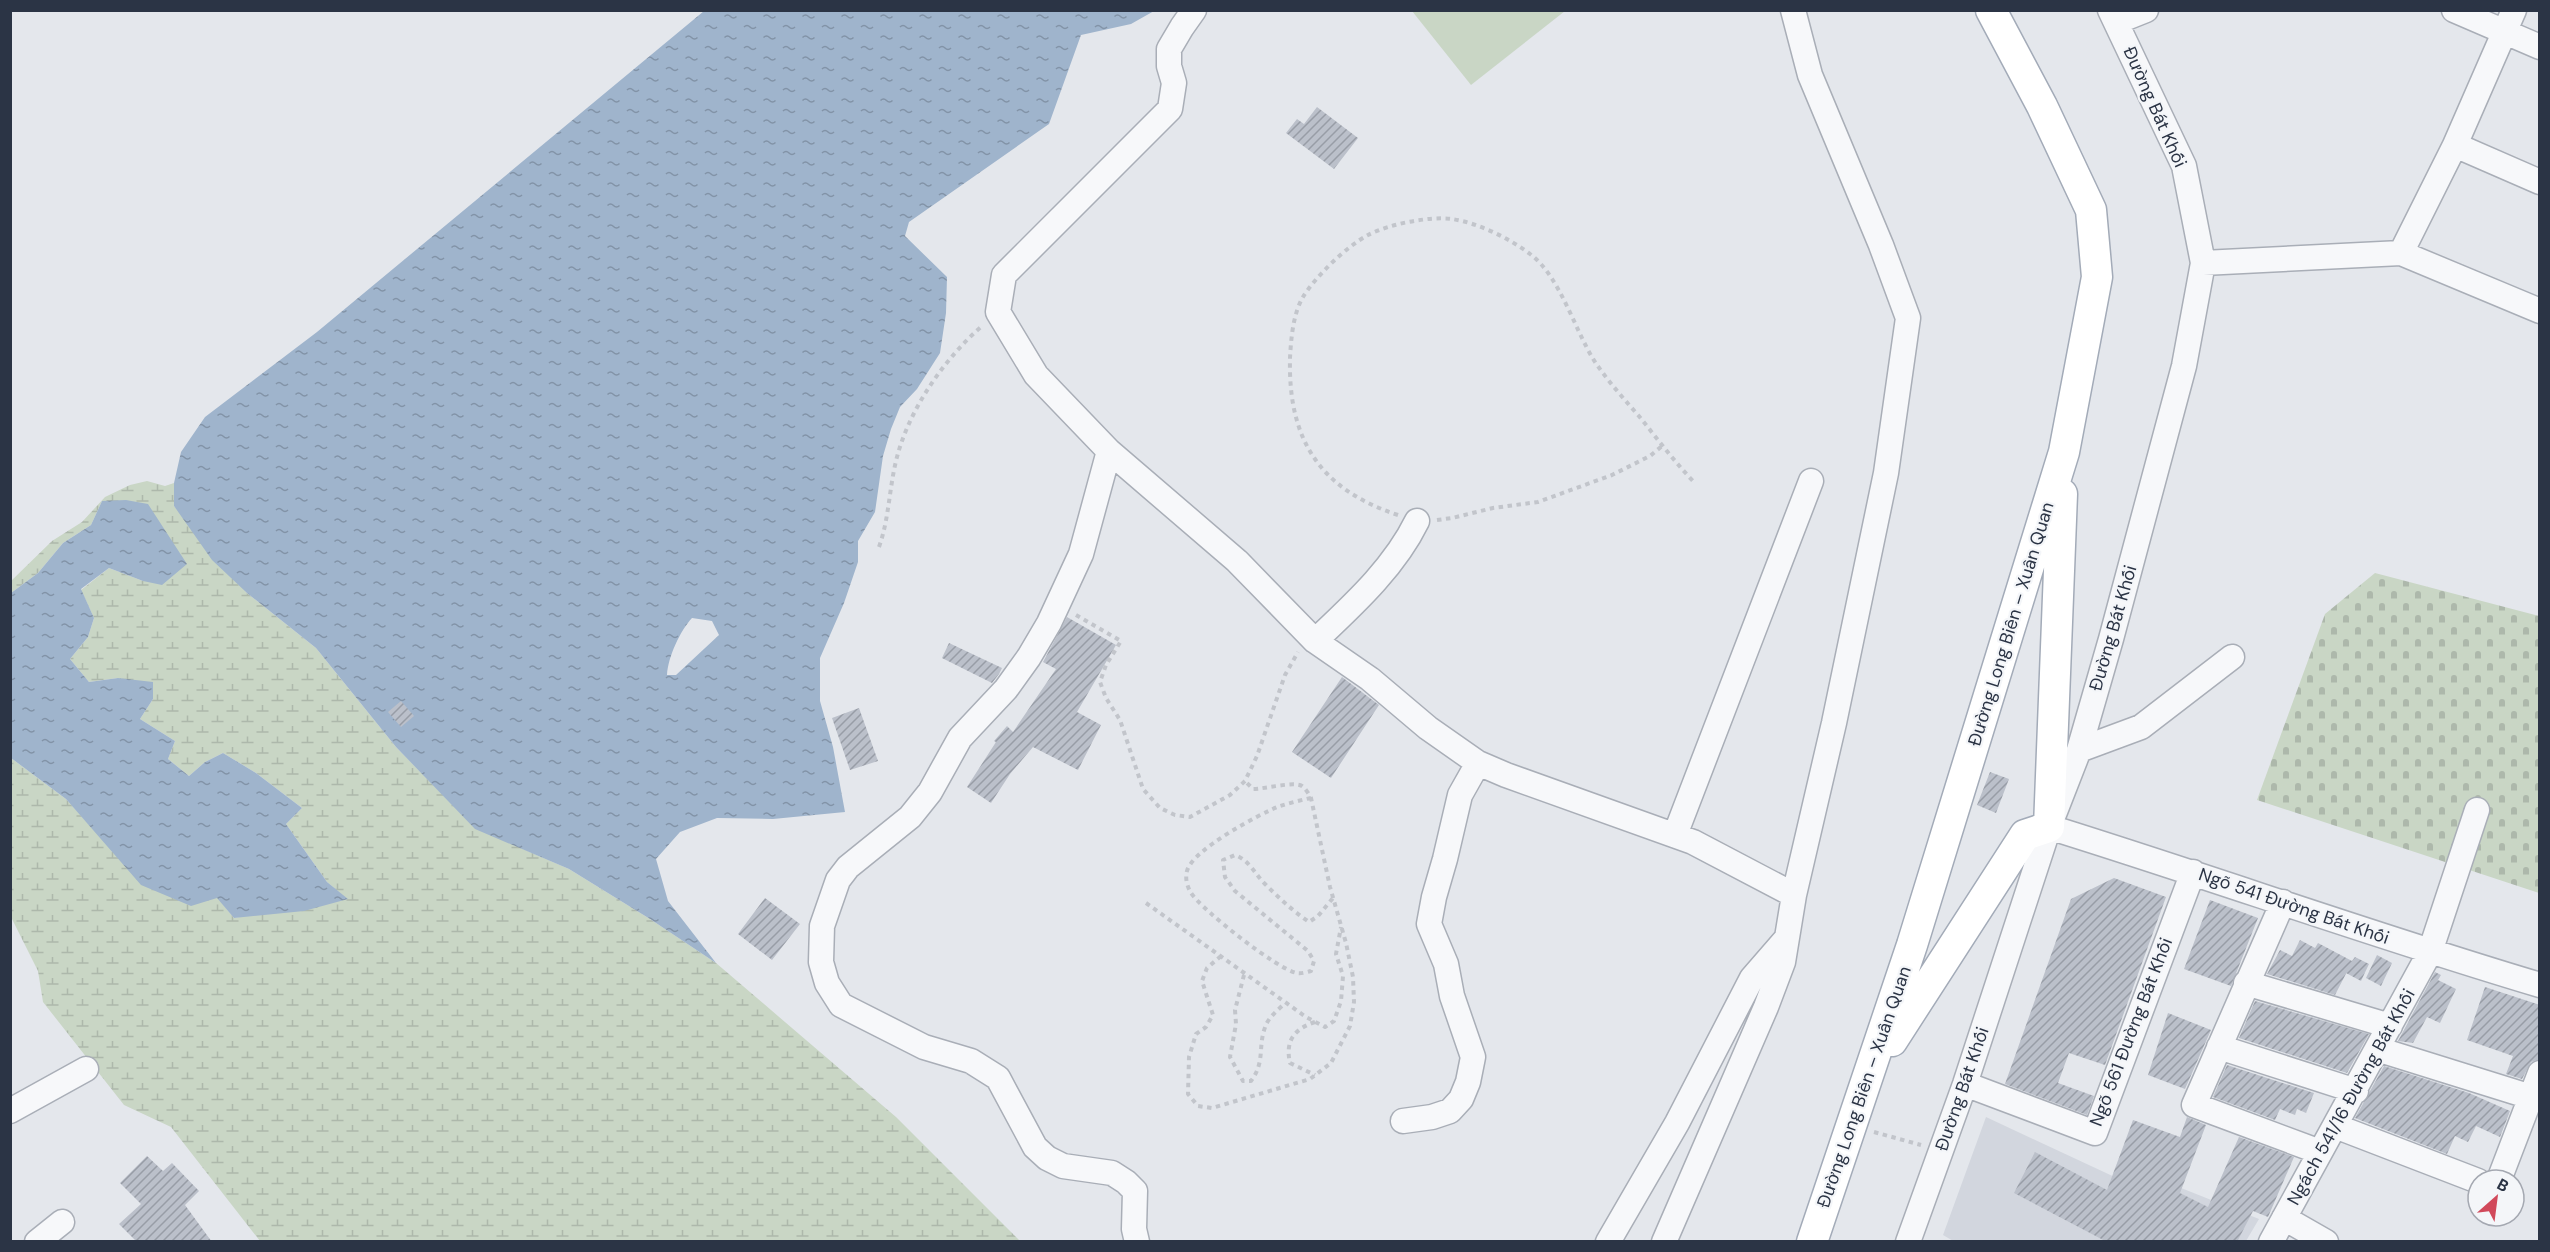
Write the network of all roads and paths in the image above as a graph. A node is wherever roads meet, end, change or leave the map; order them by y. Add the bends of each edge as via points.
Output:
1 (1194, 10) edge
2 (1793, 10) edge
3 (1991, 10) edge
4 (2146, 10) edge
5 (2454, 10) edge
6 (2113, 16) edge
7 (2509, 21) edge
8 (2540, 47) edge
9 (2455, 145) junction
10 (2540, 182) edge
11 (2401, 253) junction
12 (2203, 263) junction
13 (2540, 311) edge
14 (998, 312) junction
15 (1662, 446) junction
16 (1109, 452) junction
17 (2064, 452) junction
18 (1693, 481) dead end
19 (1811, 481) dead end
20 (1417, 521) junction
21 (879, 547) dead end
22 (1058, 604) junction
23 (1315, 641) junction
24 (2232, 657) dead end
25 (2079, 750) junction
26 (1478, 763) junction
27 (1245, 781) junction
28 (1311, 798) junction
29 (2477, 810) dead end
30 (2049, 827) junction
31 (1675, 835) junction
32 (2193, 872) junction
33 (1794, 895) junction
34 (1333, 898) junction
35 (2283, 902) junction
36 (1146, 903) dead end
37 (1341, 927) junction
38 (1788, 936) junction
39 (2430, 952) junction
40 (1221, 957) junction
41 (1245, 975) junction
42 (2247, 983) junction
43 (2540, 985) edge
44 (1285, 1002) junction
45 (1316, 1022) junction
46 (2390, 1026) junction
47 (2220, 1047) junction
48 (2377, 1048) junction
49 (86, 1069) dead end
50 (1315, 1075) junction
51 (1869, 1076) junction
52 (2537, 1082) edge
53 (1965, 1084) junction
54 (2356, 1091) junction
55 (10, 1111) edge
56 (1402, 1121) dead end
57 (2335, 1126) junction
58 (1870, 1131) dead end
59 (1928, 1147) dead end
60 (2320, 1152) junction
61 (2504, 1168) edge
62 (2466, 1176) edge
63 (2284, 1218) junction
64 (62, 1222) dead end
65 (37, 1242) edge
66 (1137, 1242) edge
67 (1608, 1242) edge
68 (1664, 1242) edge
69 (1812, 1242) edge
70 (1908, 1242) edge
71 (2271, 1242) edge
72 (2326, 1242) edge

1 - 14 street via 1169,49 1174,83 1170,110 1004,275
2 - 33 street via 1810,75 1908,318 1886,473
3 - 17 main road, Đường Long Biên – Xuân Quan via 2042,105 2091,210 2097,277
4 - 6 street
5 - 7 street
6 - 12 street, Đường Bát Khối via 2184,166
7 - 8 street
7 - 9 street
9 - 10 street
9 - 11 street
11 - 12 street
11 - 13 street
12 - 25 street, Đường Bát Khối via 2184,366
14 - 16 street via 1036,375
14 - 21 path via 944,368 920,403 896,462
15 - 18 path
15 - 20 path via 1612,475 1538,502 1452,519
15 - 20 path via 1596,363 1549,276 1532,255 1478,226 1451,219 1420,219 1368,235 1327,267 1303,297 1290,350 1295,419 1325,473 1351,495
16 - 22 street via 1081,554
16 - 23 street via 1237,561
17 - 30 main road
17 - 51 main road, Đường Long Biên – Xuân Quan
19 - 31 street
20 - 23 street via 1395,558
22 - 27 path via 1121,641 1100,682 1120,720 1143,789 1160,808 1191,817 1230,795
22 - 66 street via 1029,657 1006,689 960,738 930,792 910,817 848,867 838,880 822,926 821,962 826,983 841,1005 924,1047 971,1061 998,1078 1035,1147 1047,1158 1063,1166 1112,1173 1126,1182 1135,1191
23 - 26 street
23 - 27 path via 1302,646 1285,675
24 - 25 street via 2141,727
25 - 30 street, Đường Bát Khối
26 - 31 street
26 - 56 street via 1460,795 1429,924 1446,964 1452,996 1473,1057 1468,1082 1461,1099 1450,1111
27 - 28 path via 1253,789 1292,783 1302,786
28 - 34 path
28 - 34 path via 1269,811 1208,846 1194,858 1186,882 1204,908 1280,966 1298,974 1311,971 1314,961 1308,951 1235,891 1225,877 1223,860 1235,855 1245,858 1268,887 1309,922
29 - 39 street, Ngách 541/16 Đường Bát Khối
30 - 32 street, Ngõ 541 Đường Bát Khối
30 - 51 main road via 2025,835
30 - 53 street, Đường Bát Khối
31 - 33 street
32 - 35 street, Ngõ 541 Đường Bát Khối
32 - 53 street, Ngõ 561 Đường Bát Khối via 2095,1133
33 - 38 street
34 - 37 path
35 - 39 street, Ngõ 541 Đường Bát Khối
35 - 42 street
36 - 40 path
37 - 45 path via 1336,954 1343,976 1341,1001 1334,1021 1325,1027
37 - 50 path via 1353,977 1350,1026 1330,1063
38 - 67 street via 1752,978 1677,1123
38 - 68 street via 1766,1007
39 - 43 street, Ngõ 541 Đường Bát Khối
39 - 46 street, Ngách 541/16 Đường Bát Khối
40 - 41 path
40 - 50 path via 1208,968 1202,981 1213,1015 1206,1028 1196,1034 1189,1057 1188,1094 1198,1106 1212,1108
41 - 44 path
41 - 44 path via 1236,1001 1230,1057 1243,1081 1251,1081 1261,1066 1266,1024
42 - 46 street
42 - 47 street
44 - 45 path
45 - 50 path via 1294,1034 1287,1051 1290,1063
46 - 48 street, Ngách 541/16 Đường Bát Khối
47 - 54 street
47 - 60 street via 2194,1105
48 - 52 street
48 - 54 street, Ngách 541/16 Đường Bát Khối
49 - 55 street
51 - 69 main road, Đường Long Biên – Xuân Quan
52 - 61 street
53 - 70 street, Đường Bát Khối
54 - 57 street, Ngách 541/16 Đường Bát Khối
57 - 60 street, Ngách 541/16 Đường Bát Khối
57 - 62 street
58 - 59 path
60 - 63 street, Ngách 541/16 Đường Bát Khối
63 - 71 street, Ngách 541/16 Đường Bát Khối
63 - 72 street
64 - 65 street

